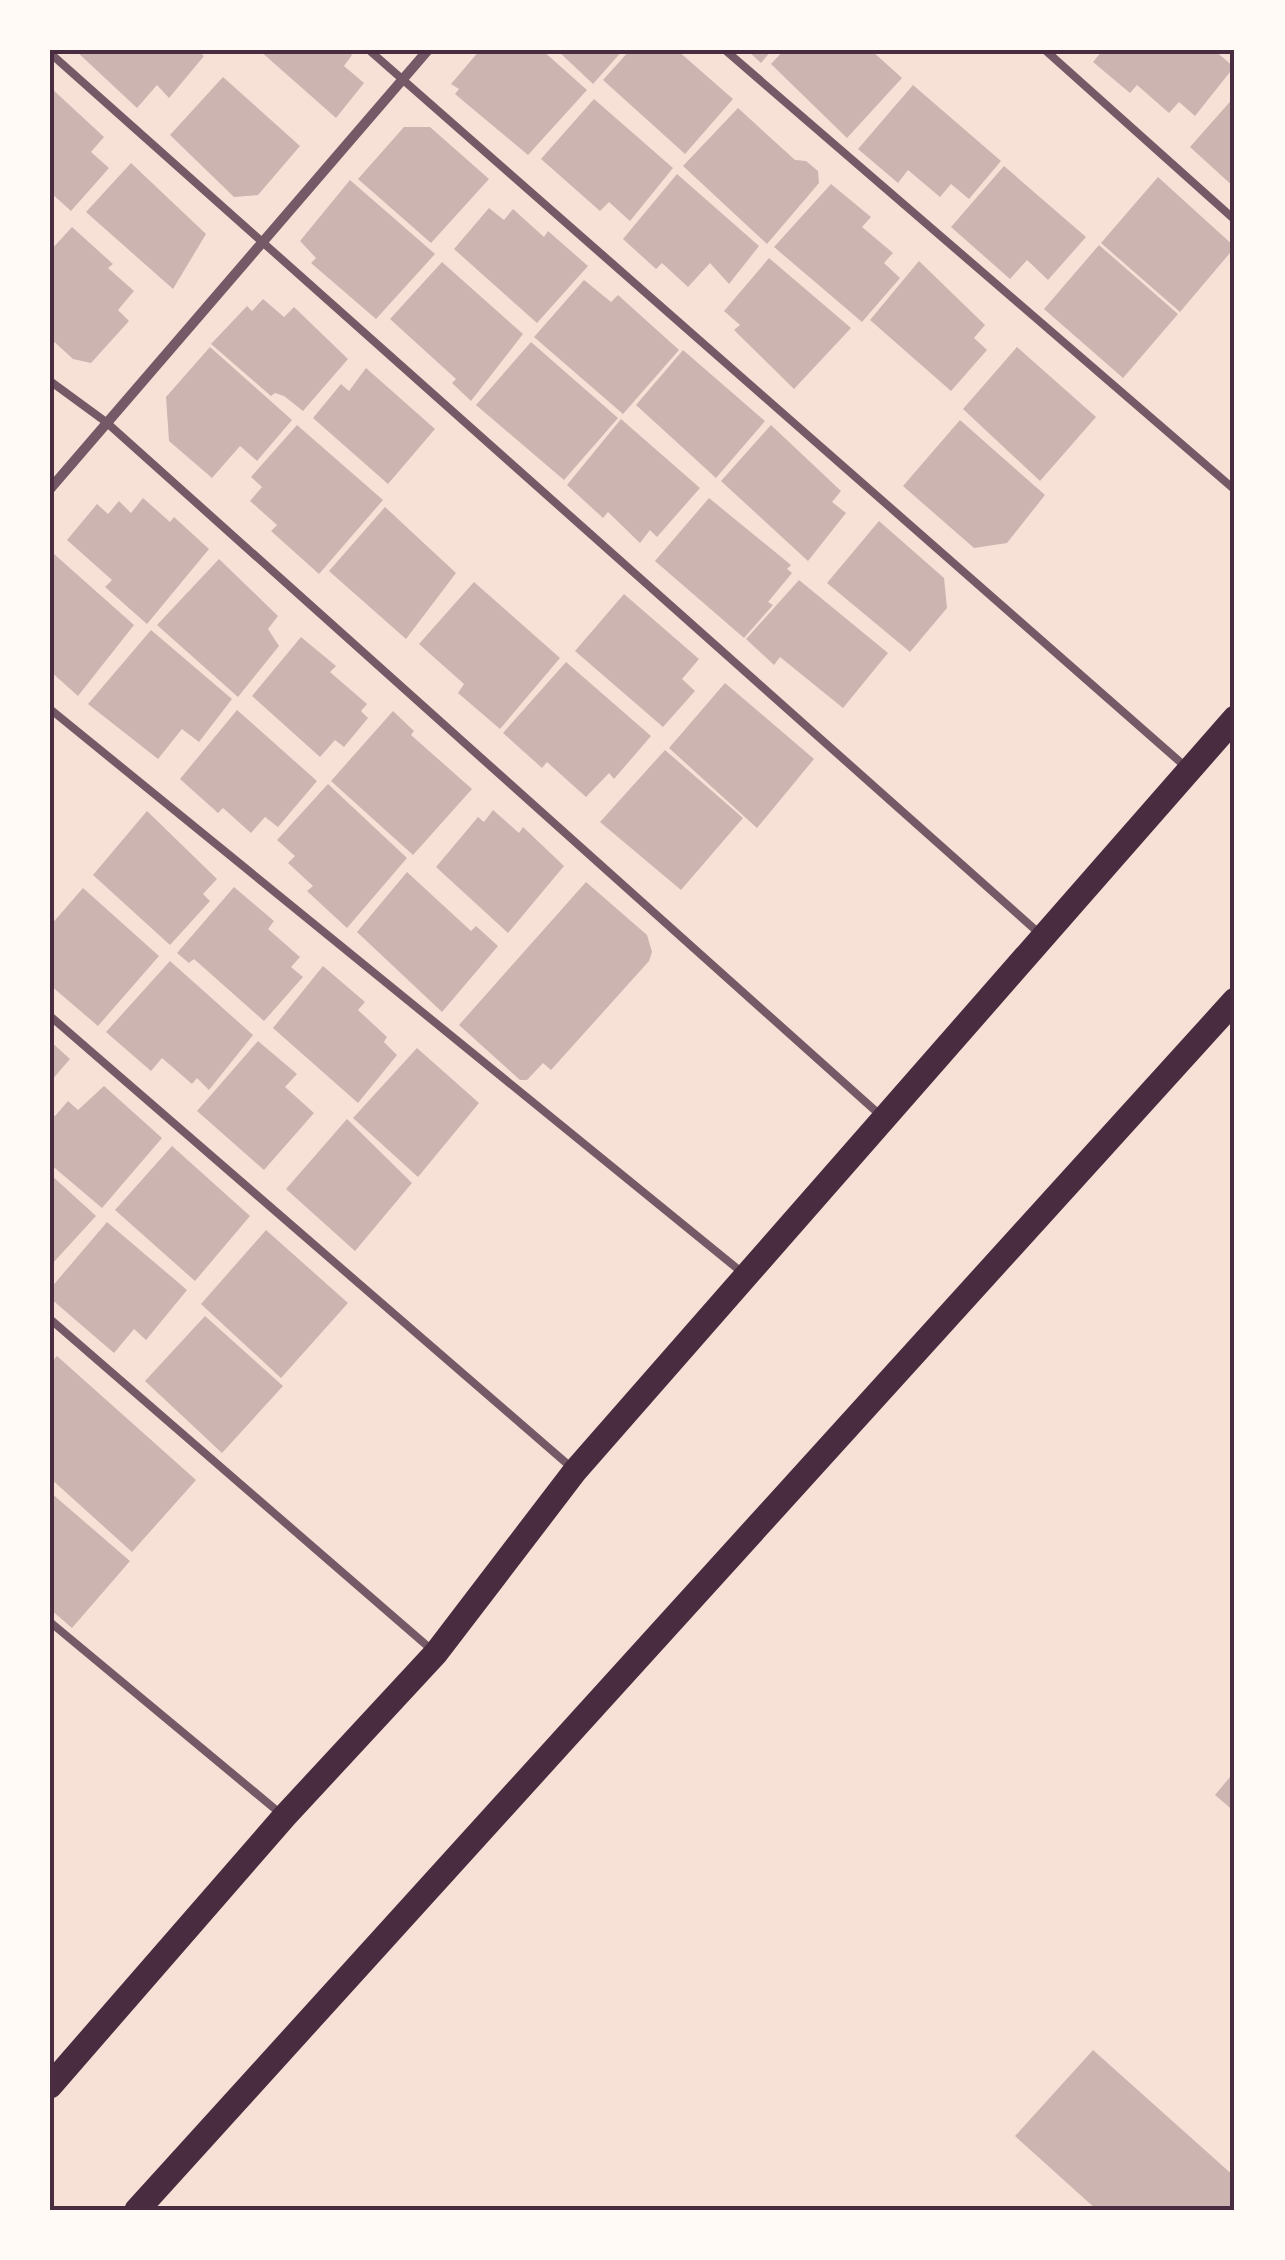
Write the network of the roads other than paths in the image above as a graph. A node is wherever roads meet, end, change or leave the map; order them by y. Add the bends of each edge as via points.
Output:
1 (370, 50) edge
2 (428, 50) edge
3 (725, 50) edge
4 (1045, 50) edge
5 (50, 53) edge
6 (403, 83) junction
7 (1235, 220) edge
8 (260, 244) junction
9 (50, 381) edge
10 (106, 422) junction
11 (50, 489) edge
12 (1235, 490) edge
13 (50, 709) edge
14 (1235, 718) edge
15 (1190, 771) junction
16 (1043, 937) junction
17 (1235, 1000) edge
18 (50, 1016) edge
19 (886, 1120) junction
20 (747, 1276) junction
21 (50, 1319) edge
22 (575, 1471) junction
23 (50, 1622) edge
24 (436, 1653) junction
25 (284, 1817) junction
26 (50, 2086) edge
27 (137, 2210) edge

1 - 6 lane
2 - 6 street
3 - 12 lane
4 - 7 lane
5 - 8 lane
6 - 8 street
6 - 15 lane
8 - 10 street
8 - 16 lane
9 - 10 lane
10 - 11 street
10 - 19 lane
13 - 20 lane
14 - 15 main road
15 - 16 main road
16 - 19 main road
17 - 27 main road
18 - 22 lane
19 - 20 main road
20 - 22 main road
21 - 24 lane
22 - 24 main road
23 - 25 lane
24 - 25 main road
25 - 26 main road

